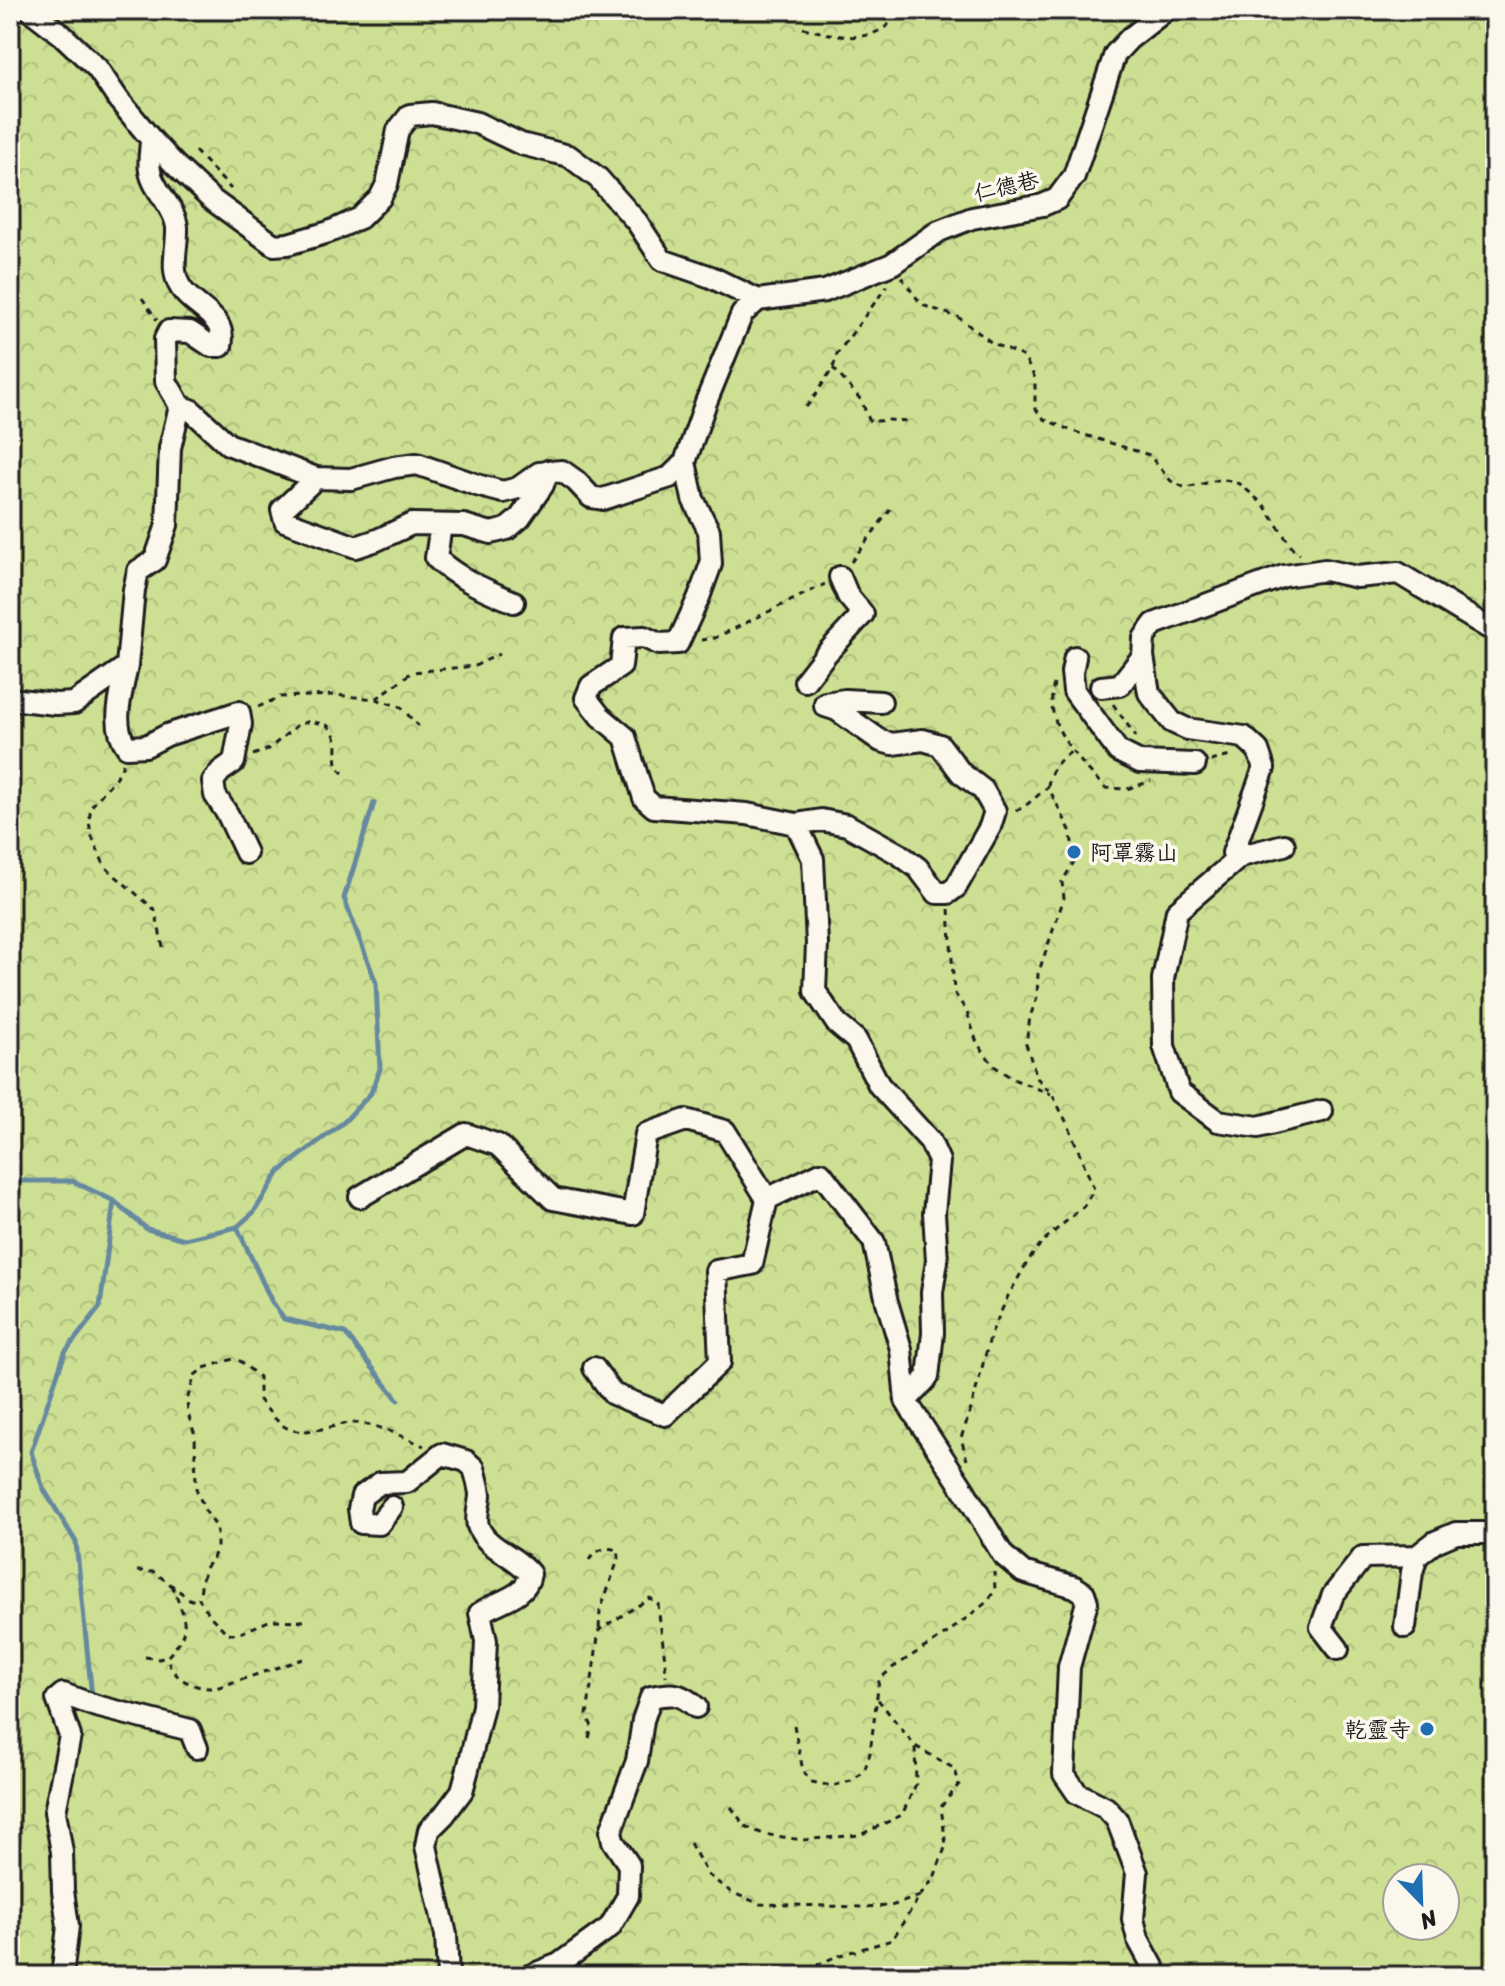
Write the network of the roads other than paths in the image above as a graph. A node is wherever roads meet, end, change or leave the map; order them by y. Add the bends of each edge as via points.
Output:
1 (30, 10) edge
2 (1166, 10) edge
3 (151, 139) junction
4 (758, 300) junction
5 (180, 406) junction
6 (685, 462) junction
7 (548, 471) junction
8 (316, 478) junction
9 (441, 525) junction
10 (840, 577) road end
11 (514, 602) dead end
12 (1495, 629) edge
13 (1143, 656) junction
14 (1075, 657) dead end
15 (127, 666) junction
16 (805, 681) dead end
17 (1101, 687) dead end
18 (10, 699) edge
19 (881, 702) dead end
20 (1195, 764) dead end
21 (796, 824) junction
22 (1284, 845) dead end
23 (246, 853) dead end
24 (1241, 856) junction
25 (1322, 1111) dead end
26 (360, 1197) dead end
27 (767, 1199) junction
28 (594, 1368) dead end
29 (906, 1401) junction
30 (392, 1507) dead end
31 (1495, 1533) edge
32 (1417, 1556) junction
33 (1405, 1627) dead end
34 (1338, 1649) dead end
35 (696, 1707) dead end
36 (197, 1748) dead end
37 (62, 1976) edge
38 (448, 1976) edge
39 (529, 1976) edge
40 (1158, 1976) edge

1 - 3 street via 97,68
2 - 4 street, 仁德巷 via 1115,54 1074,176 1057,199 939,231 892,264 825,291
3 - 4 street via 211,199 274,245 329,232 360,218 387,184 398,130 410,115 432,113 477,123 521,144 569,156 598,178 662,260
3 - 5 street via 150,172 177,224 178,284 187,298 207,310 223,338 221,346 211,346 190,332 169,331 166,381
4 - 6 street via 742,314
5 - 8 street via 228,444
5 - 15 street via 170,448 167,525 155,560 138,571
6 - 7 street via 670,477 603,499 591,497 562,471
6 - 21 street via 693,499 709,531 711,564 699,597 678,643 624,638 621,666 591,686 586,698 625,737 644,798 654,807 747,814
7 - 8 street via 503,492 417,464 351,479
7 - 9 street via 520,518 507,529 491,533
8 - 9 street via 282,510 285,521 356,547 412,524
9 - 11 street via 436,558 475,586
10 - 16 street via 863,614
12 - 13 street via 1398,573 1357,577 1325,570 1284,576 1154,624 1144,638
13 - 17 street via 1120,685
13 - 24 street via 1149,693 1172,722 1244,737 1258,750 1264,768 1233,853
14 - 20 street via 1074,691 1118,751 1140,762
15 - 18 street via 74,703
15 - 23 street via 117,725 127,747 146,746 239,712 234,762 213,781 215,795
19 - 21 street via 845,700 825,706 881,741 940,745 961,773 983,790 995,811 956,887 937,893 918,868 847,825 821,820
21 - 29 street via 813,859 815,991 837,1024 856,1040 879,1085 930,1141 939,1161 928,1377
22 - 24 street
24 - 25 street via 1177,911 1163,979 1164,1046 1179,1092 1218,1121 1258,1127
26 - 27 street via 466,1134 498,1145 553,1199 633,1214 646,1134 686,1120 725,1131
27 - 28 street via 752,1264 716,1271 720,1362 665,1415 613,1394
27 - 29 street via 821,1173 874,1242 901,1349
29 - 40 street via 1003,1555 1023,1572 1084,1593 1087,1602 1069,1667 1064,1774 1077,1793 1117,1820 1137,1873 1133,1919 1138,1939
30 - 38 street via 379,1524 361,1523 362,1496 380,1483 407,1482 442,1454 466,1461 474,1468 480,1493 479,1530 530,1574 519,1593 480,1613 486,1641 483,1706 462,1791 429,1830 426,1846 446,1935
31 - 32 street via 1456,1533
32 - 33 street
32 - 34 street via 1363,1557 1333,1595 1321,1627
35 - 39 street via 673,1693 651,1697 637,1761 611,1831 629,1865 628,1896 610,1927 559,1964
36 - 37 street via 190,1730 63,1694 57,1699 70,1736 55,1812 68,1926

